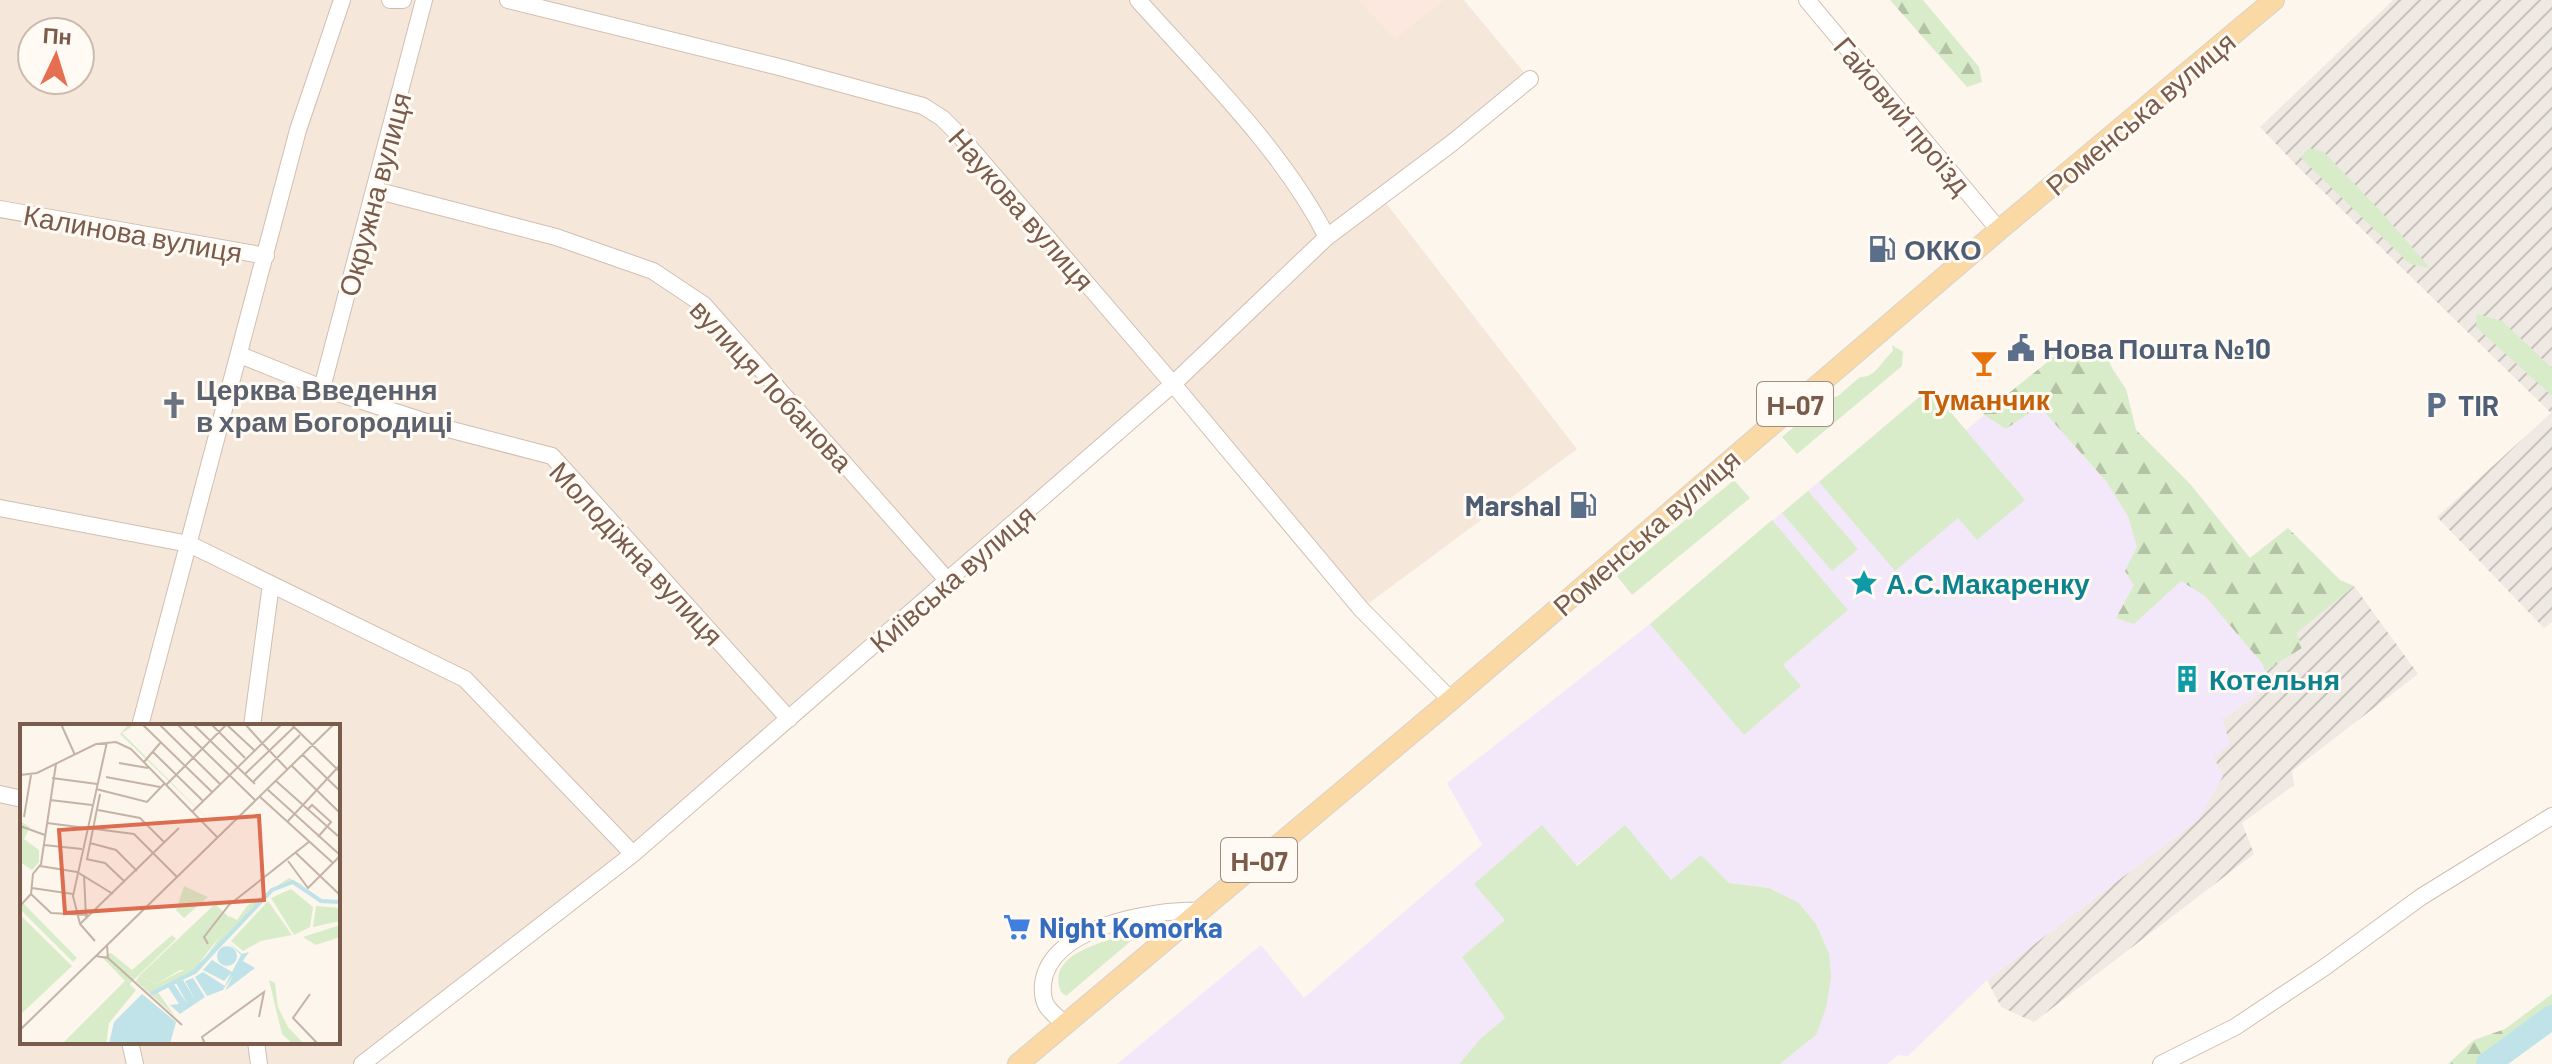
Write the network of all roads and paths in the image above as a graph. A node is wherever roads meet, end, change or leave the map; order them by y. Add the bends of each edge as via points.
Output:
1 (342, 0) edge
2 (390, 0) edge
3 (403, 0) edge
4 (424, 0) edge
5 (508, 0) edge
6 (1138, 0) edge
7 (1807, 0) edge
8 (2274, 0) edge
9 (1530, 79) dead end
10 (375, 190) junction
11 (0, 209) edge
12 (1999, 230) junction
13 (1327, 237) junction
14 (266, 256) junction
15 (240, 355) junction
16 (1173, 384) junction
17 (322, 388) junction
18 (0, 508) edge
19 (189, 544) junction
20 (948, 581) junction
21 (271, 584) junction
22 (1451, 700) junction
23 (789, 719) junction
24 (141, 724) edge
25 (252, 724) edge
26 (0, 794) edge
27 (20, 799) edge
28 (2552, 816) edge
29 (633, 854) junction
30 (1199, 911) junction
31 (1065, 1024) junction
32 (130, 1044) edge
33 (256, 1044) edge
34 (135, 1064) edge
35 (259, 1064) edge
36 (362, 1064) edge
37 (1018, 1064) edge
38 (2161, 1064) edge

1 - 14 street via 298,130
2 - 3 street
4 - 10 street, Окружна вулиця
5 - 16 street, Наукова вулиця via 923,106 960,136
6 - 13 street via 1286,169
7 - 12 street, Гайовий проїзд
8 - 12 main road, Роменська вулиця / Н-07
9 - 13 street, Київська вулиця
10 - 17 street, Окружна вулиця
10 - 20 street, вулиця Лобанова via 570,241 653,271 704,305
11 - 14 street, Калинова вулиця
12 - 22 main road, Роменська вулиця / Н-07
13 - 16 street, Київська вулиця
14 - 15 street
15 - 17 street, Молодіжна вулиця
15 - 19 street
16 - 20 street, Київська вулиця
16 - 22 street, Наукова вулиця via 1361,609
17 - 23 street, Молодіжна вулиця via 552,456
18 - 19 street
19 - 21 street
19 - 24 street
20 - 23 street, Київська вулиця
21 - 25 street
21 - 29 street via 465,679
22 - 30 main road, Роменська вулиця / Н-07
23 - 29 street, Київська вулиця
26 - 27 street
28 - 38 street via 2421,897 2235,1027
29 - 36 street, Київська вулиця
30 - 31 main road, Роменська вулиця / Н-07
30 - 31 street via 1172,910 1120,921 1052,956 1043,990 1047,1008
31 - 37 main road, Роменська вулиця / Н-07
32 - 34 street
33 - 35 street

